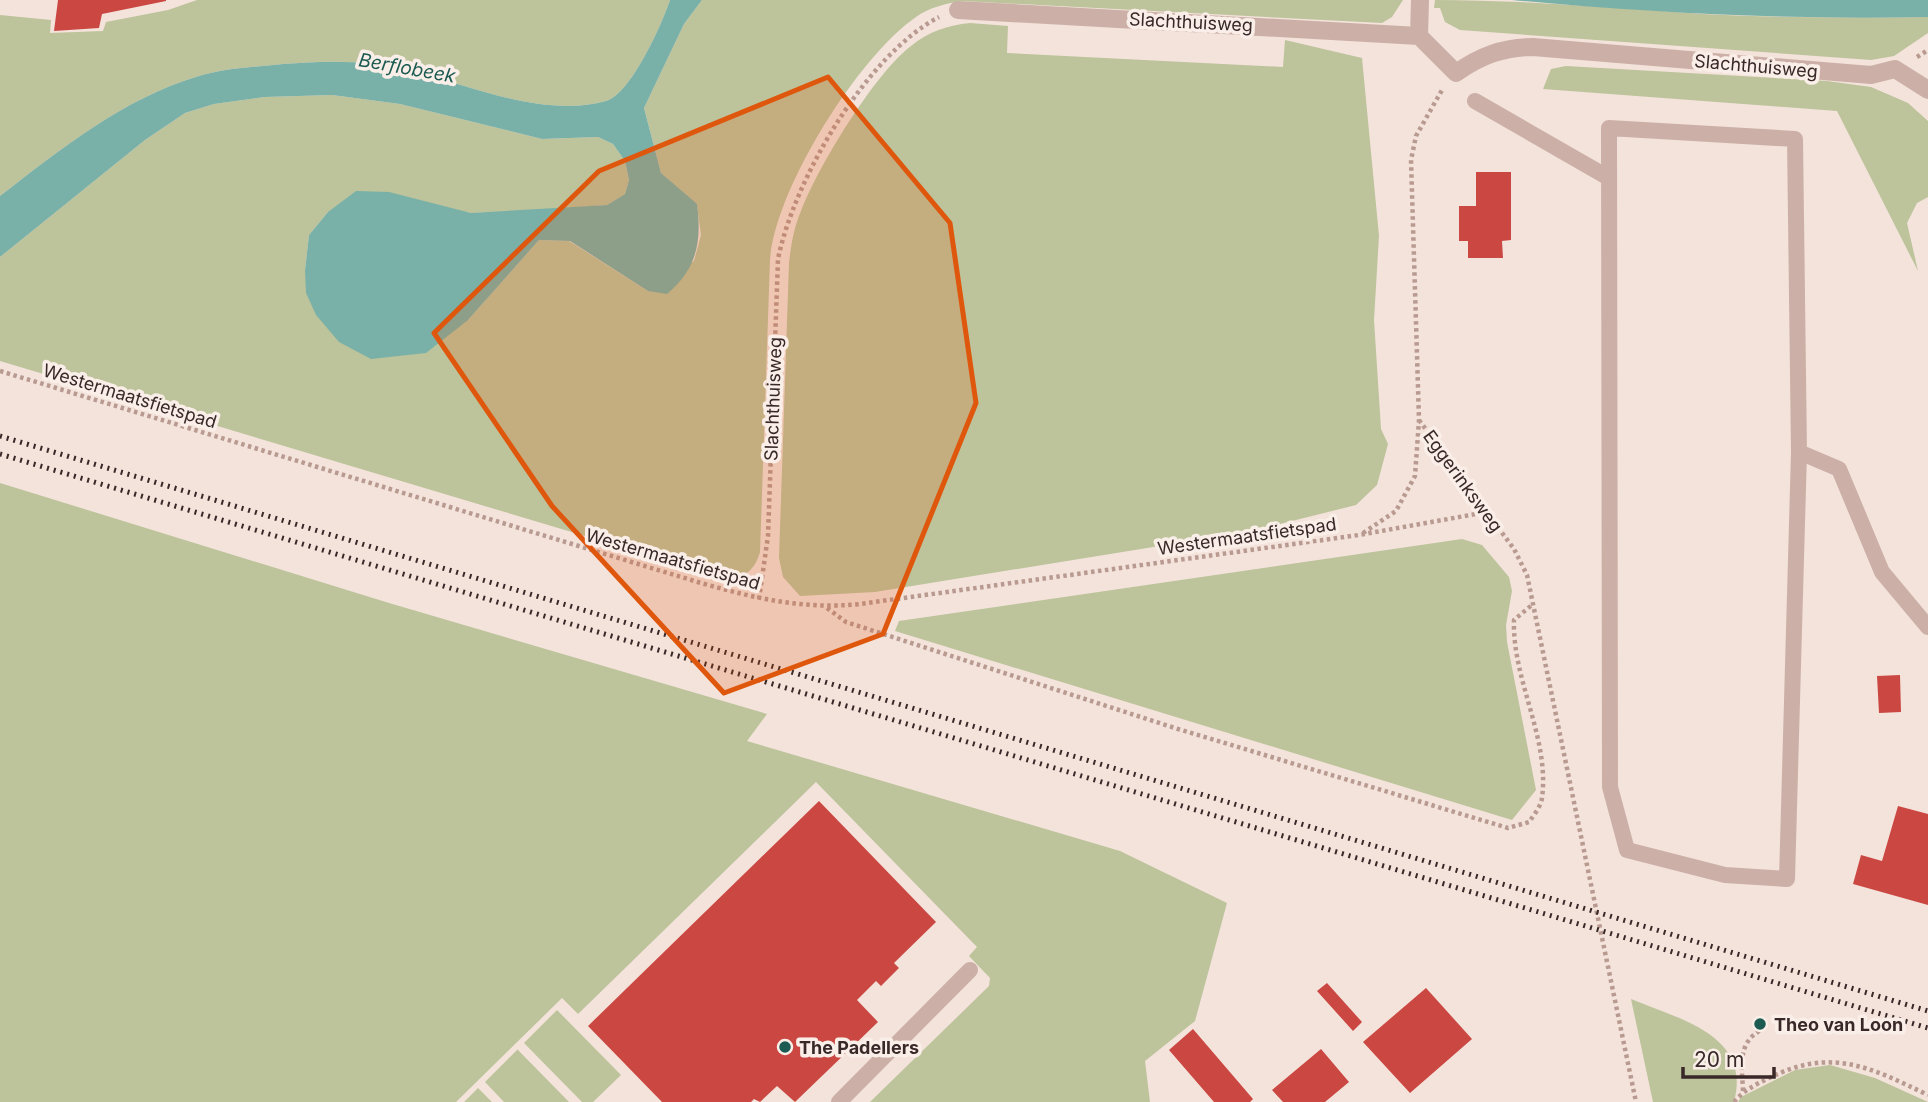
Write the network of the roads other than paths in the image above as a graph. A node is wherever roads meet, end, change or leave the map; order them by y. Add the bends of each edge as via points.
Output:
1 (1420, 0) edge
2 (958, 9) road end
3 (1419, 36) junction
4 (1928, 90) edge
5 (1475, 100) dead end
6 (1609, 178) junction
7 (1799, 452) junction
8 (1928, 627) edge
9 (970, 970) dead end
10 (839, 1102) edge

1 - 3 street
2 - 3 street, Slachthuisweg
3 - 4 street, Slachthuisweg via 1456,74 1490,53 1533,47 1871,75 1895,69
5 - 6 lane
6 - 7 lane via 1609,128 1795,139
6 - 7 lane via 1610,787 1627,850 1725,875 1787,879
7 - 8 lane via 1839,469 1882,572
9 - 10 lane

